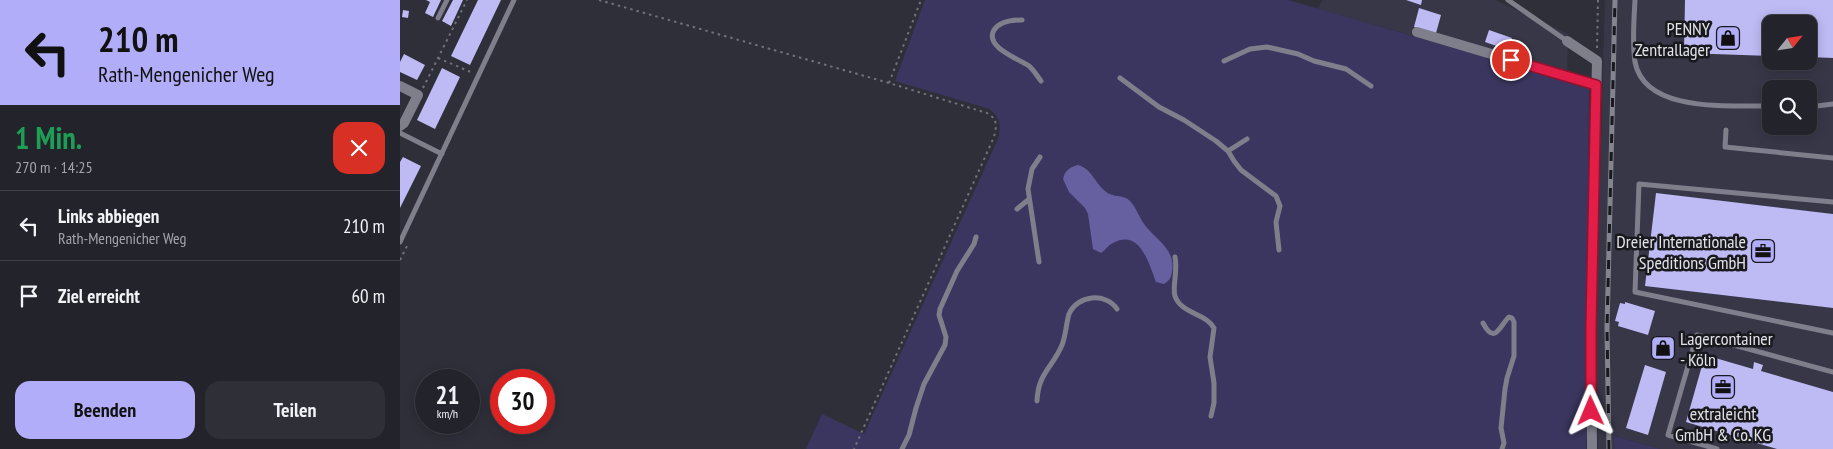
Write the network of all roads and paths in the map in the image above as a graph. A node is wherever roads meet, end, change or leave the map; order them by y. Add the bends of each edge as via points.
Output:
1 (447, 0) edge
2 (466, 0) edge
3 (514, 0) edge
4 (599, 0) edge
5 (922, 0) edge
6 (1508, 0) edge
7 (1598, 0) edge
8 (1635, 0) edge
9 (438, 18) dead end
10 (1022, 20) dead end
11 (1417, 32) dead end
12 (1568, 41) joint
13 (438, 58) junction
14 (1224, 61) dead end
15 (1597, 61) junction
16 (479, 76) junction
17 (1120, 78) dead end
18 (1041, 81) dead end
19 (889, 83) junction
20 (1596, 85) junction
21 (400, 86) edge
22 (1371, 86) dead end
23 (418, 95) junction
24 (1833, 104) edge
25 (1762, 106) edge
26 (1817, 106) edge
27 (400, 126) edge
28 (1726, 130) dead end
29 (400, 133) edge
30 (1247, 139) dead end
31 (1228, 151) junction
32 (442, 154) junction
33 (1040, 157) dead end
34 (1833, 158) edge
35 (1028, 200) junction
36 (1833, 202) edge
37 (1017, 209) dead end
38 (976, 237) dead end
39 (400, 242) edge
40 (1279, 250) dead end
41 (1176, 257) dead end
42 (1039, 262) dead end
43 (1117, 310) dead end
44 (1483, 323) dead end
45 (1833, 333) edge
46 (1833, 372) edge
47 (1037, 401) dead end
48 (1211, 416) dead end
49 (854, 449) edge
50 (902, 449) edge
51 (1502, 449) edge
52 (1592, 449) edge
53 (1717, 449) edge

1 - 9 lane
2 - 13 path
3 - 16 lane
4 - 19 path
5 - 19 path
6 - 12 lane
7 - 15 path
8 - 25 lane via 1636,64 1652,90 1687,103
10 - 18 lane via 1004,22 998,26 993,39 998,48 1029,66
11 - 20 street
12 - 15 street
13 - 16 path
13 - 23 path
14 - 22 lane via 1250,49 1267,47 1346,69
15 - 20 street
16 - 32 lane
17 - 31 lane
19 - 49 path via 987,113 995,119 996,127
20 - 52 street
21 - 23 street
23 - 27 street
24 - 26 lane
28 - 34 lane via 1725,146
29 - 32 lane
30 - 31 lane
31 - 40 lane via 1241,170 1279,201 1276,222
32 - 39 lane
33 - 35 lane via 1032,169
35 - 37 lane
35 - 42 lane
36 - 45 lane via 1640,184 1635,292
38 - 50 lane via 940,309 945,345 924,384
41 - 48 lane via 1175,297 1179,304 1208,320 1214,328 1210,357 1214,383
43 - 47 lane via 1109,301 1099,297 1084,301 1072,310 1062,346 1039,383
44 - 51 lane via 1493,334 1509,317 1514,322 1514,356 1505,389
46 - 53 lane via 1697,335 1668,435

